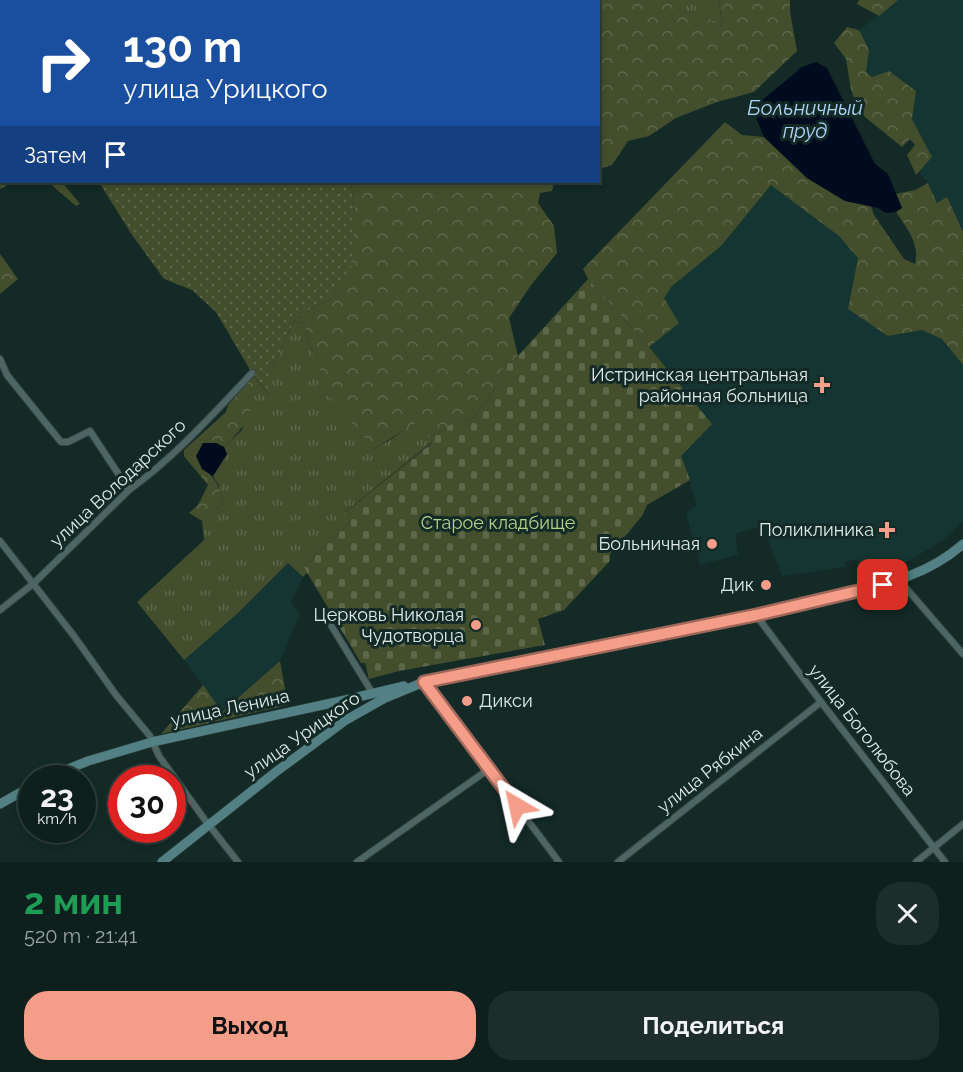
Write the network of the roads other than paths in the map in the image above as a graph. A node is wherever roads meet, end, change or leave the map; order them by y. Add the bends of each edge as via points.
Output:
1 (0, 359) edge
2 (252, 373) dead end
3 (129, 490) junction
4 (0, 541) edge
5 (963, 544) edge
6 (900, 581) junction
7 (34, 583) junction
8 (0, 610) edge
9 (756, 615) junction
10 (326, 617) dead end
11 (963, 654) edge
12 (424, 682) junction
13 (373, 693) junction
14 (346, 700) junction
15 (821, 702) junction
16 (376, 703) junction
17 (346, 720) junction
18 (152, 742) junction
19 (78, 765) edge
20 (489, 769) junction
21 (18, 794) edge
22 (0, 804) edge
23 (963, 824) edge
24 (208, 825) junction
25 (934, 847) junction
26 (162, 862) edge
27 (238, 862) edge
28 (357, 862) edge
29 (559, 862) edge
30 (618, 862) edge
31 (915, 862) edge
32 (945, 862) edge

1 - 3 street via 7,375 61,442 90,430
2 - 3 street, улица Володарского via 200,429
3 - 7 street, улица Володарского
4 - 7 street
5 - 6 street, улица Урицкого via 952,554
6 - 9 street, улица Урицкого
6 - 11 street
7 - 8 street, улица Володарского
7 - 18 street
9 - 12 street, улица Урицкого
9 - 15 street, улица Боголюбова
10 - 13 street
12 - 13 street, улица Ленина
12 - 16 street, улица Урицкого
12 - 20 street
13 - 14 street, улица Ленина
13 - 16 street
14 - 17 street via 358,704
14 - 18 street, улица Ленина
15 - 25 street, улица Боголюбова
15 - 30 street, улица Рябкина
16 - 17 street, улица Урицкого
17 - 24 street, улица Урицкого
18 - 19 street, улица Ленина
18 - 24 street
20 - 28 street
20 - 29 street
21 - 22 street
23 - 25 street
24 - 26 street, улица Урицкого
24 - 27 street
25 - 31 street
25 - 32 street, улица Боголюбова

